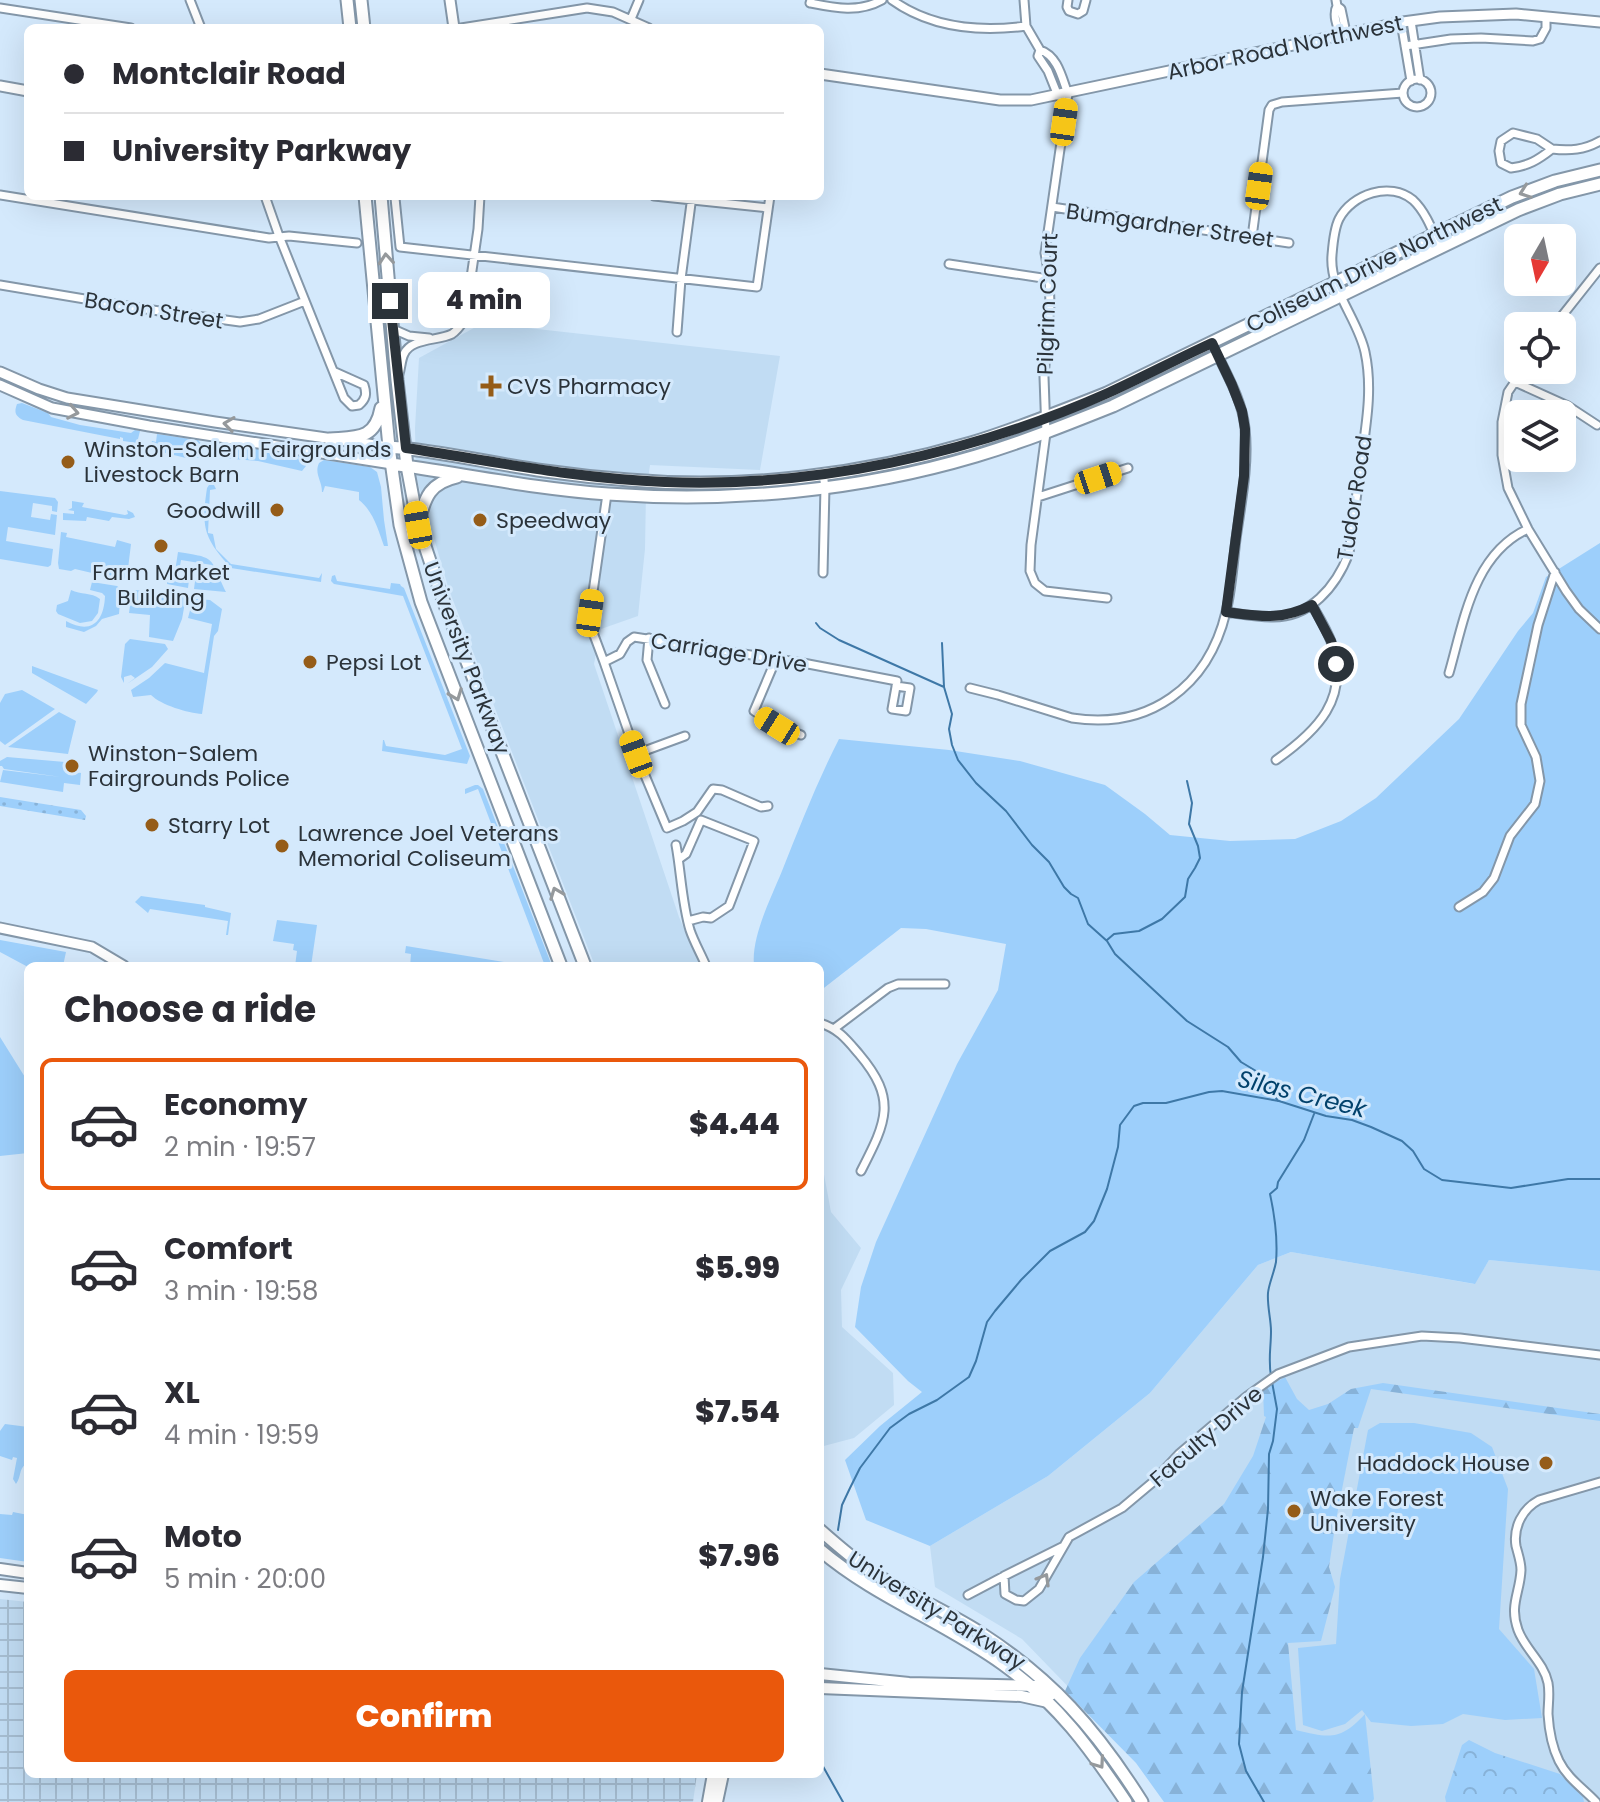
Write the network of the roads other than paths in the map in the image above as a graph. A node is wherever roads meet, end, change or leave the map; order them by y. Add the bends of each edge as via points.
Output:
1 (190, 0) edge
2 (347, 0) edge
3 (361, 0) edge
4 (450, 0) edge
5 (639, 0) edge
6 (811, 0) edge
7 (882, 0) edge
8 (892, 0) edge
9 (1024, 0) edge
10 (1068, 0) edge
11 (1086, 0) edge
12 (1336, 3) edge
13 (853, 4) edge
14 (0, 8) edge
15 (1546, 17) junction
16 (631, 19) junction
17 (1406, 21) junction
18 (1600, 22) edge
19 (105, 24) edge
20 (199, 24) edge
21 (350, 24) edge
22 (364, 24) edge
23 (453, 24) edge
24 (486, 24) edge
25 (641, 24) edge
26 (1026, 26) junction
27 (1342, 33) junction
28 (1415, 45) junction
29 (1405, 46) junction
30 (1040, 50) junction
31 (1060, 72) junction
32 (824, 75) edge
33 (1050, 76) junction
34 (1415, 80) junction
35 (0, 86) edge
36 (24, 90) edge
37 (1403, 93) junction
38 (1063, 95) junction
39 (1600, 141) edge
40 (1552, 149) junction
41 (1600, 170) edge
42 (1600, 184) edge
43 (0, 195) edge
44 (24, 199) edge
45 (31, 200) edge
46 (266, 200) edge
47 (365, 200) edge
48 (381, 200) edge
49 (395, 200) edge
50 (480, 200) edge
51 (692, 200) edge
52 (707, 200) edge
53 (769, 200) edge
54 (1052, 207) junction
55 (768, 208) junction
56 (1434, 235) junction
57 (279, 236) junction
58 (1252, 237) junction
59 (357, 243) dead end
60 (1289, 243) dead end
61 (1440, 248) junction
62 (475, 257) junction
63 (949, 264) dead end
64 (1600, 268) edge
65 (681, 279) junction
66 (1049, 279) junction
67 (1336, 283) junction
68 (0, 285) edge
69 (1342, 296) junction
70 (305, 301) junction
71 (1565, 312) edge
72 (393, 329) junction
73 (677, 332) dead end
74 (435, 338) junction
75 (1212, 343) junction
76 (1217, 355) junction
77 (0, 372) edge
78 (335, 372) junction
79 (397, 380) junction
80 (1514, 384) edge
81 (1519, 384) edge
82 (0, 385) edge
83 (385, 392) junction
84 (1045, 418) junction
85 (1597, 425) dead end
86 (1046, 433) junction
87 (330, 439) junction
88 (389, 447) junction
89 (406, 448) junction
90 (392, 464) junction
91 (507, 464) junction
92 (407, 466) junction
93 (1128, 468) dead end
94 (823, 474) junction
95 (468, 477) junction
96 (630, 480) junction
97 (502, 481) junction
98 (825, 487) junction
99 (607, 494) junction
100 (630, 495) junction
101 (1038, 497) junction
102 (418, 525) junction
103 (1528, 529) junction
104 (1555, 572) junction
105 (823, 573) dead end
106 (1107, 598) dead end
107 (1312, 605) junction
108 (1226, 612) junction
109 (448, 615) junction
110 (428, 622) junction
111 (1600, 629) edge
112 (649, 638) junction
113 (776, 659) junction
114 (604, 662) junction
115 (1449, 673) dead end
116 (896, 684) dead end
117 (970, 688) dead end
118 (665, 704) dead end
119 (801, 735) dead end
120 (685, 736) dead end
121 (636, 754) junction
122 (1276, 760) dead end
123 (768, 806) dead end
124 (525, 812) junction
125 (505, 820) junction
126 (676, 845) dead end
127 (679, 859) junction
128 (1459, 907) dead end
129 (688, 921) junction
130 (0, 928) edge
131 (117, 962) edge
132 (559, 962) edge
133 (583, 962) edge
134 (704, 962) edge
135 (945, 984) dead end
136 (824, 1024) edge
137 (835, 1028) junction
138 (861, 1171) dead end
139 (1600, 1355) edge
140 (1600, 1482) edge
141 (824, 1534) edge
142 (1062, 1547) junction
143 (824, 1553) edge
144 (0, 1569) edge
145 (24, 1572) edge
146 (1004, 1576) junction
147 (0, 1585) edge
148 (24, 1588) edge
149 (968, 1595) dead end
150 (824, 1674) edge
151 (1030, 1686) junction
152 (824, 1688) edge
153 (1048, 1702) junction
154 (1086, 1724) junction
155 (712, 1778) edge
156 (722, 1778) edge
157 (708, 1802) edge
158 (717, 1802) edge
159 (1126, 1802) edge
160 (1142, 1802) edge
161 (1596, 1802) edge

1 - 20 street
2 - 21 main road
3 - 22 main road
4 - 23 street
5 - 16 street
6 - 13 street via 836,9
7 - 13 street via 873,6
8 - 26 street via 934,23 997,30
9 - 26 street
10 - 11 street via 1069,11 1078,14
12 - 27 street
14 - 19 street
15 - 17 street, Arbor Road Northwest via 1477,14
15 - 18 street, Arbor Road Northwest
15 - 28 street via 1544,34 1533,41 1451,39
16 - 24 street via 587,8
16 - 25 street
17 - 27 street, Arbor Road Northwest
17 - 28 street
17 - 29 street
26 - 30 street
27 - 38 street, Arbor Road Northwest
28 - 29 street
28 - 34 street
29 - 34 street
30 - 31 street
30 - 33 street via 1038,56
31 - 33 street
31 - 38 street
32 - 38 street, Arbor Road Northwest via 1000,100
33 - 38 street
34 - 37 street
34 - 37 street via 1430,89 1424,105 1411,105
35 - 36 street
37 - 58 street via 1272,105
38 - 54 street, Pilgrim Court
39 - 40 street via 1579,150
40 - 40 street via 1513,133 1501,141 1499,151 1501,163 1511,168 1537,161
41 -> 56 main road, Coliseum Drive Northwest via 1512,197
42 - 61 main road, Coliseum Drive Northwest via 1518,210
43 - 44 street
45 - 57 street
46 - 57 street
47 - 83 main road, University Parkway
72 -> 48 main road, University Parkway
49 - 62 street via 400,247
50 - 62 street
51 - 65 street
52 - 55 street
53 - 55 street
54 - 58 street, Bumgardner Street
54 - 66 street, Pilgrim Court via 1045,253
55 - 65 street via 757,287
56 - 61 street
56 - 67 main road, Coliseum Drive Northwest
56 - 67 street via 1408,197 1383,191 1358,199 1337,226 1331,264
57 - 59 street
57 - 70 street
58 - 60 street, Bumgardner Street
61 - 69 main road, Coliseum Drive Northwest
62 - 65 street
62 - 74 street via 465,319 452,334
63 - 66 street
64 - 71 street
65 - 73 street
66 - 84 street, Pilgrim Court
67 - 69 street, Tudor Road
67 - 75 main road, Coliseum Drive Northwest
68 - 70 street, Bacon Street via 240,322
69 - 76 main road, Coliseum Drive Northwest
69 - 107 street, Tudor Road via 1365,350 1370,391 1349,553 1330,589
70 - 78 street
72 - 74 street
72 - 79 main road, University Parkway
74 - 79 street via 406,351
75 - 76 street
75 - 84 main road, Coliseum Drive Northwest
76 - 86 main road, Coliseum Drive Northwest
76 - 108 street via 1245,429
87 -> 77 street via 67,398
78 - 78 street via 352,406 365,400 364,385
79 - 89 main road, University Parkway
80 - 103 street via 1502,422 1502,455 1508,488
81 - 85 street
82 -> 90 street via 52,408
83 - 87 main road via 379,421 369,433
83 - 88 main road, University Parkway
84 - 86 street, Pilgrim Court
84 - 94 main road, Coliseum Drive Northwest via 971,443
86 - 98 main road, Coliseum Drive Northwest via 975,457
86 - 101 street, Pilgrim Court
87 - 88 street
88 - 89 main road, Coliseum Drive Northwest
88 - 90 main road, University Parkway
89 - 91 main road, Coliseum Drive Northwest
89 - 92 main road, University Parkway
90 - 92 main road, Coliseum Drive Northwest
90 - 110 main road, University Parkway via 400,525
91 - 96 main road, Coliseum Drive Northwest
91 - 97 main road
92 - 95 main road, Coliseum Drive Northwest
92 - 102 main road, University Parkway
93 - 101 street
94 - 96 main road, Coliseum Drive Northwest via 713,483
94 - 98 street
95 - 97 main road, Coliseum Drive Northwest
95 - 102 main road via 453,477 431,490
96 - 100 street
97 - 99 main road, Coliseum Drive Northwest
98 - 100 main road, Coliseum Drive Northwest via 714,497
98 - 105 street
99 - 100 main road, Coliseum Drive Northwest
99 - 114 street via 590,613
101 - 106 street, Pilgrim Court via 1030,565 1035,583 1045,591
102 - 109 main road, University Parkway
103 - 104 street
103 - 115 street via 1506,542 1481,572
104 - 111 street via 1579,609
104 - 128 street via 1521,704 1521,725 1540,781 1535,804 1510,836 1494,878
107 - 108 street, Tudor Road via 1280,617
107 - 122 street via 1335,654 1335,686 1321,722
108 - 117 street via 1209,657 1194,678 1170,699 1137,715 1100,721 1072,718
109 - 110 main road
109 - 124 main road, University Parkway
110 -> 125 main road, University Parkway
112 - 113 street, Carriage Drive
112 - 114 street, Carriage Drive via 634,637 620,654
112 - 118 street via 647,660
113 - 116 street, Carriage Drive
113 - 119 street via 754,711
114 - 121 street
120 - 121 street
121 - 123 street via 667,828 697,812 713,789
124 - 125 main road
133 -> 124 main road, University Parkway
125 - 132 main road, University Parkway
126 - 127 street
127 - 129 street
127 - 129 street via 701,820 754,841 729,906 711,918
129 - 134 street
130 - 131 street via 92,947
135 - 137 street via 888,988
136 - 137 street
137 - 138 street via 871,1069 883,1095 881,1130
139 - 142 street, Faculty Drive via 1422,1336 1349,1347 1278,1374 1122,1508 1069,1537
140 - 161 street via 1539,1500 1524,1513 1515,1540 1521,1568 1514,1611 1520,1635 1547,1681 1550,1732 1558,1760
141 - 154 main road, University Parkway via 870,1570 1014,1656 1055,1689
142 - 146 street, Faculty Drive
146 -> 142 street, Faculty Drive via 1005,1594 1024,1601 1039,1589
143 - 151 main road, University Parkway via 973,1644
144 - 145 main road
146 - 149 street
147 - 148 main road
150 - 151 main road
151 - 153 main road, University Parkway
151 - 154 main road via 1044,1688
152 - 153 main road via 1021,1696
153 -> 159 main road, University Parkway via 1087,1745
154 - 160 main road, University Parkway
155 - 157 main road
156 - 158 main road

